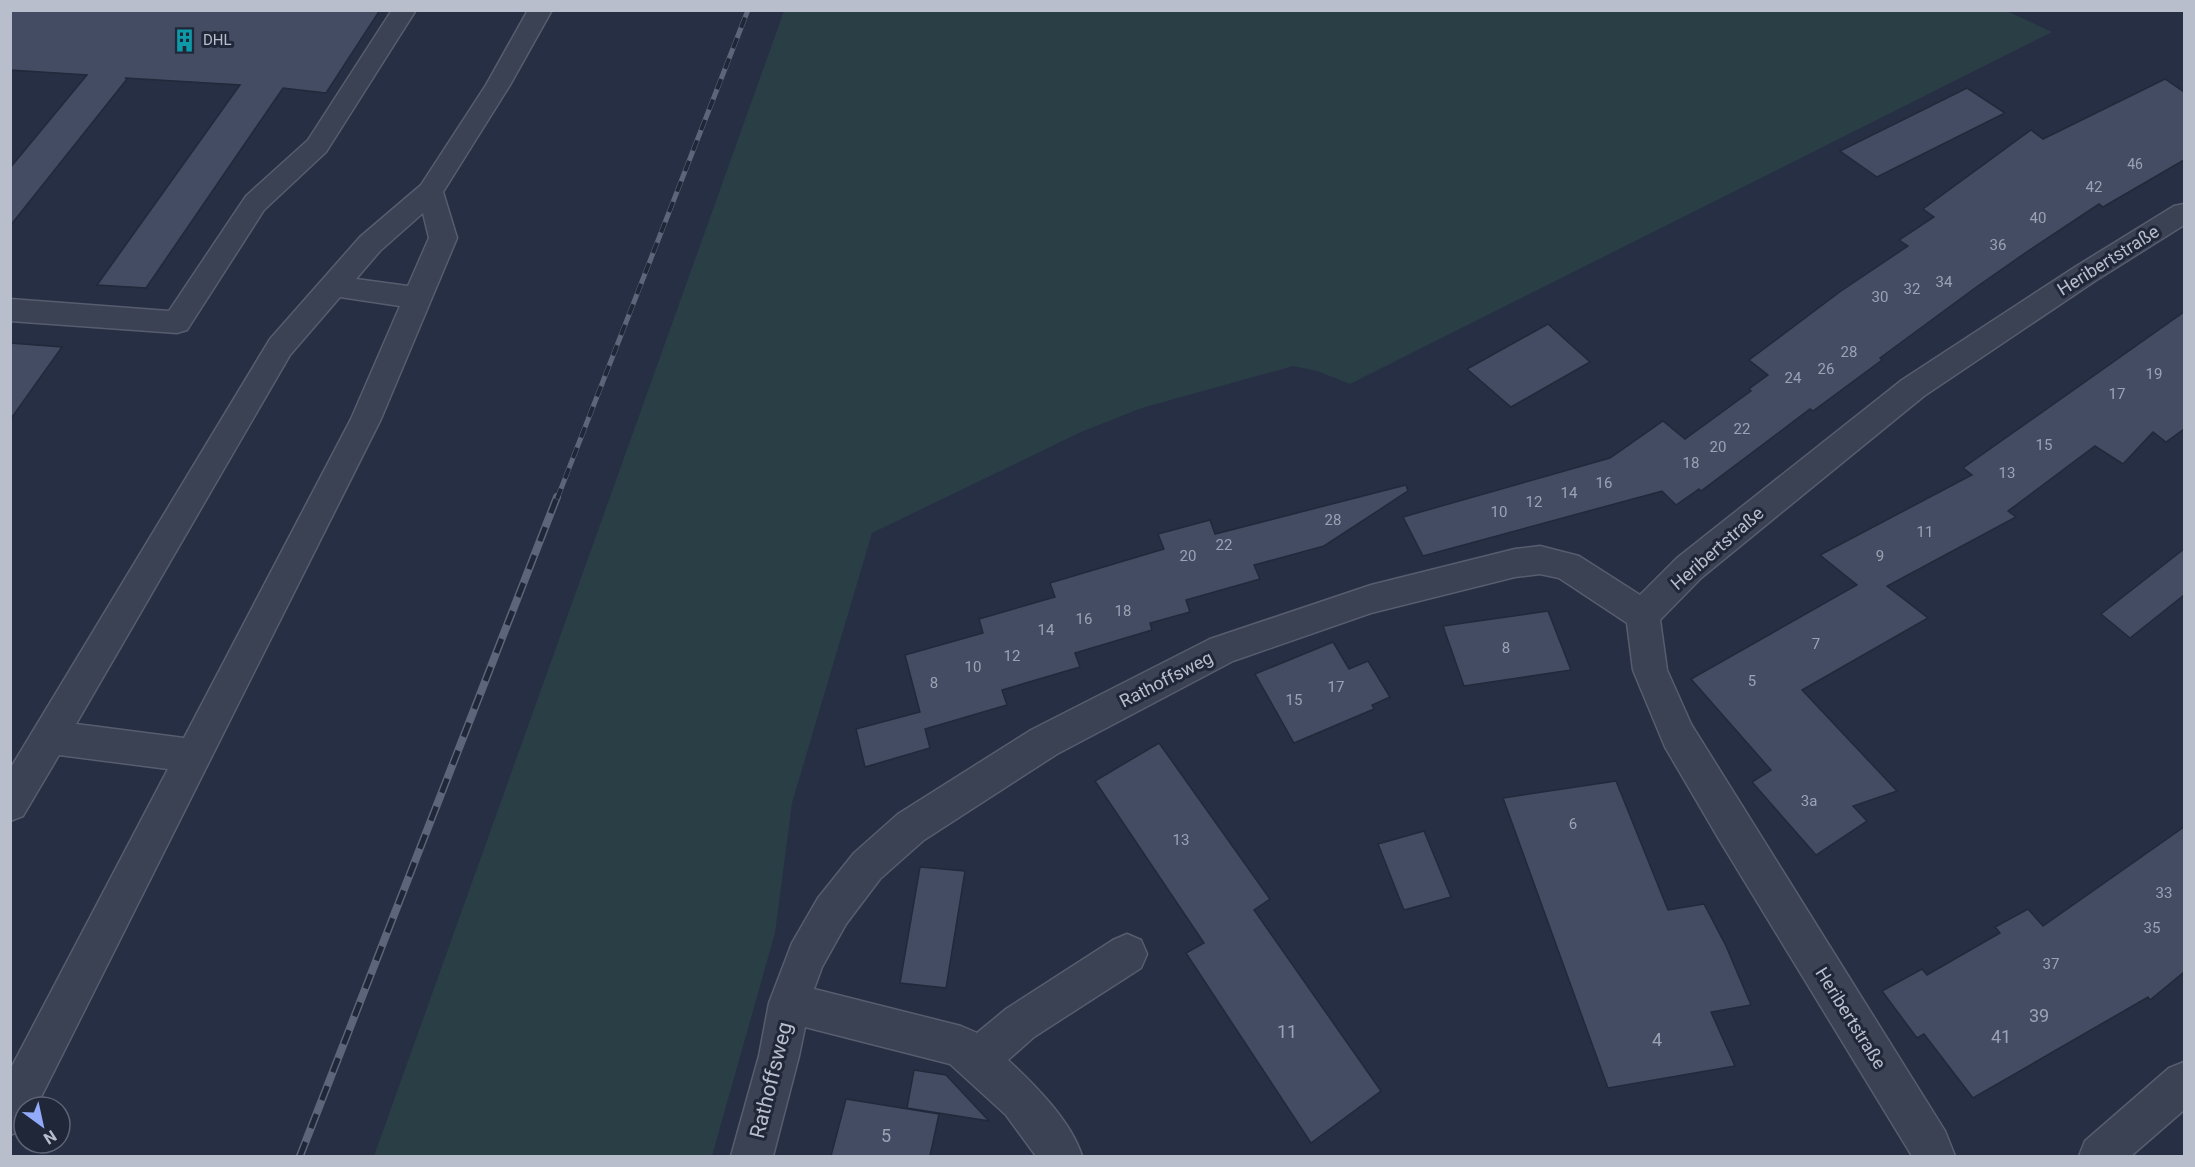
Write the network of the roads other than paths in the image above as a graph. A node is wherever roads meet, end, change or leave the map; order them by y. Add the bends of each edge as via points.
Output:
1 (404, 10) edge
2 (540, 10) edge
3 (430, 192) junction
4 (2184, 213) edge
5 (334, 286) junction
6 (418, 298) junction
7 (10, 310) edge
8 (1643, 615) junction
9 (50, 737) junction
10 (194, 756) junction
11 (10, 804) edge
12 (1127, 954) dead end
13 (789, 1003) junction
14 (976, 1061) junction
15 (2184, 1083) edge
16 (10, 1114) edge
17 (752, 1156) edge
18 (1061, 1156) edge
19 (1934, 1156) edge
20 (2100, 1156) edge

1 - 7 street via 317,146 255,203 177,322
2 - 3 street
3 - 5 street via 370,244
3 - 6 street via 443,238
4 - 8 street, Heribertstraße via 1913,388 1689,568
5 - 6 street
5 - 9 street via 280,347
6 - 10 street via 366,419
8 - 13 street, Rathoffsweg via 1567,566 1540,560 1371,599 1222,650 1044,742 911,827 867,866 832,911 806,957
8 - 19 street, Heribertstraße via 1650,670 1678,735
9 - 10 street
9 - 11 street
10 - 16 street
12 - 14 street via 1020,1023
13 - 14 street, Rathoffsweg via 961,1046
13 - 17 street, Rathoffsweg
14 - 18 street, Rathoffsweg via 1021,1100
15 - 20 street

